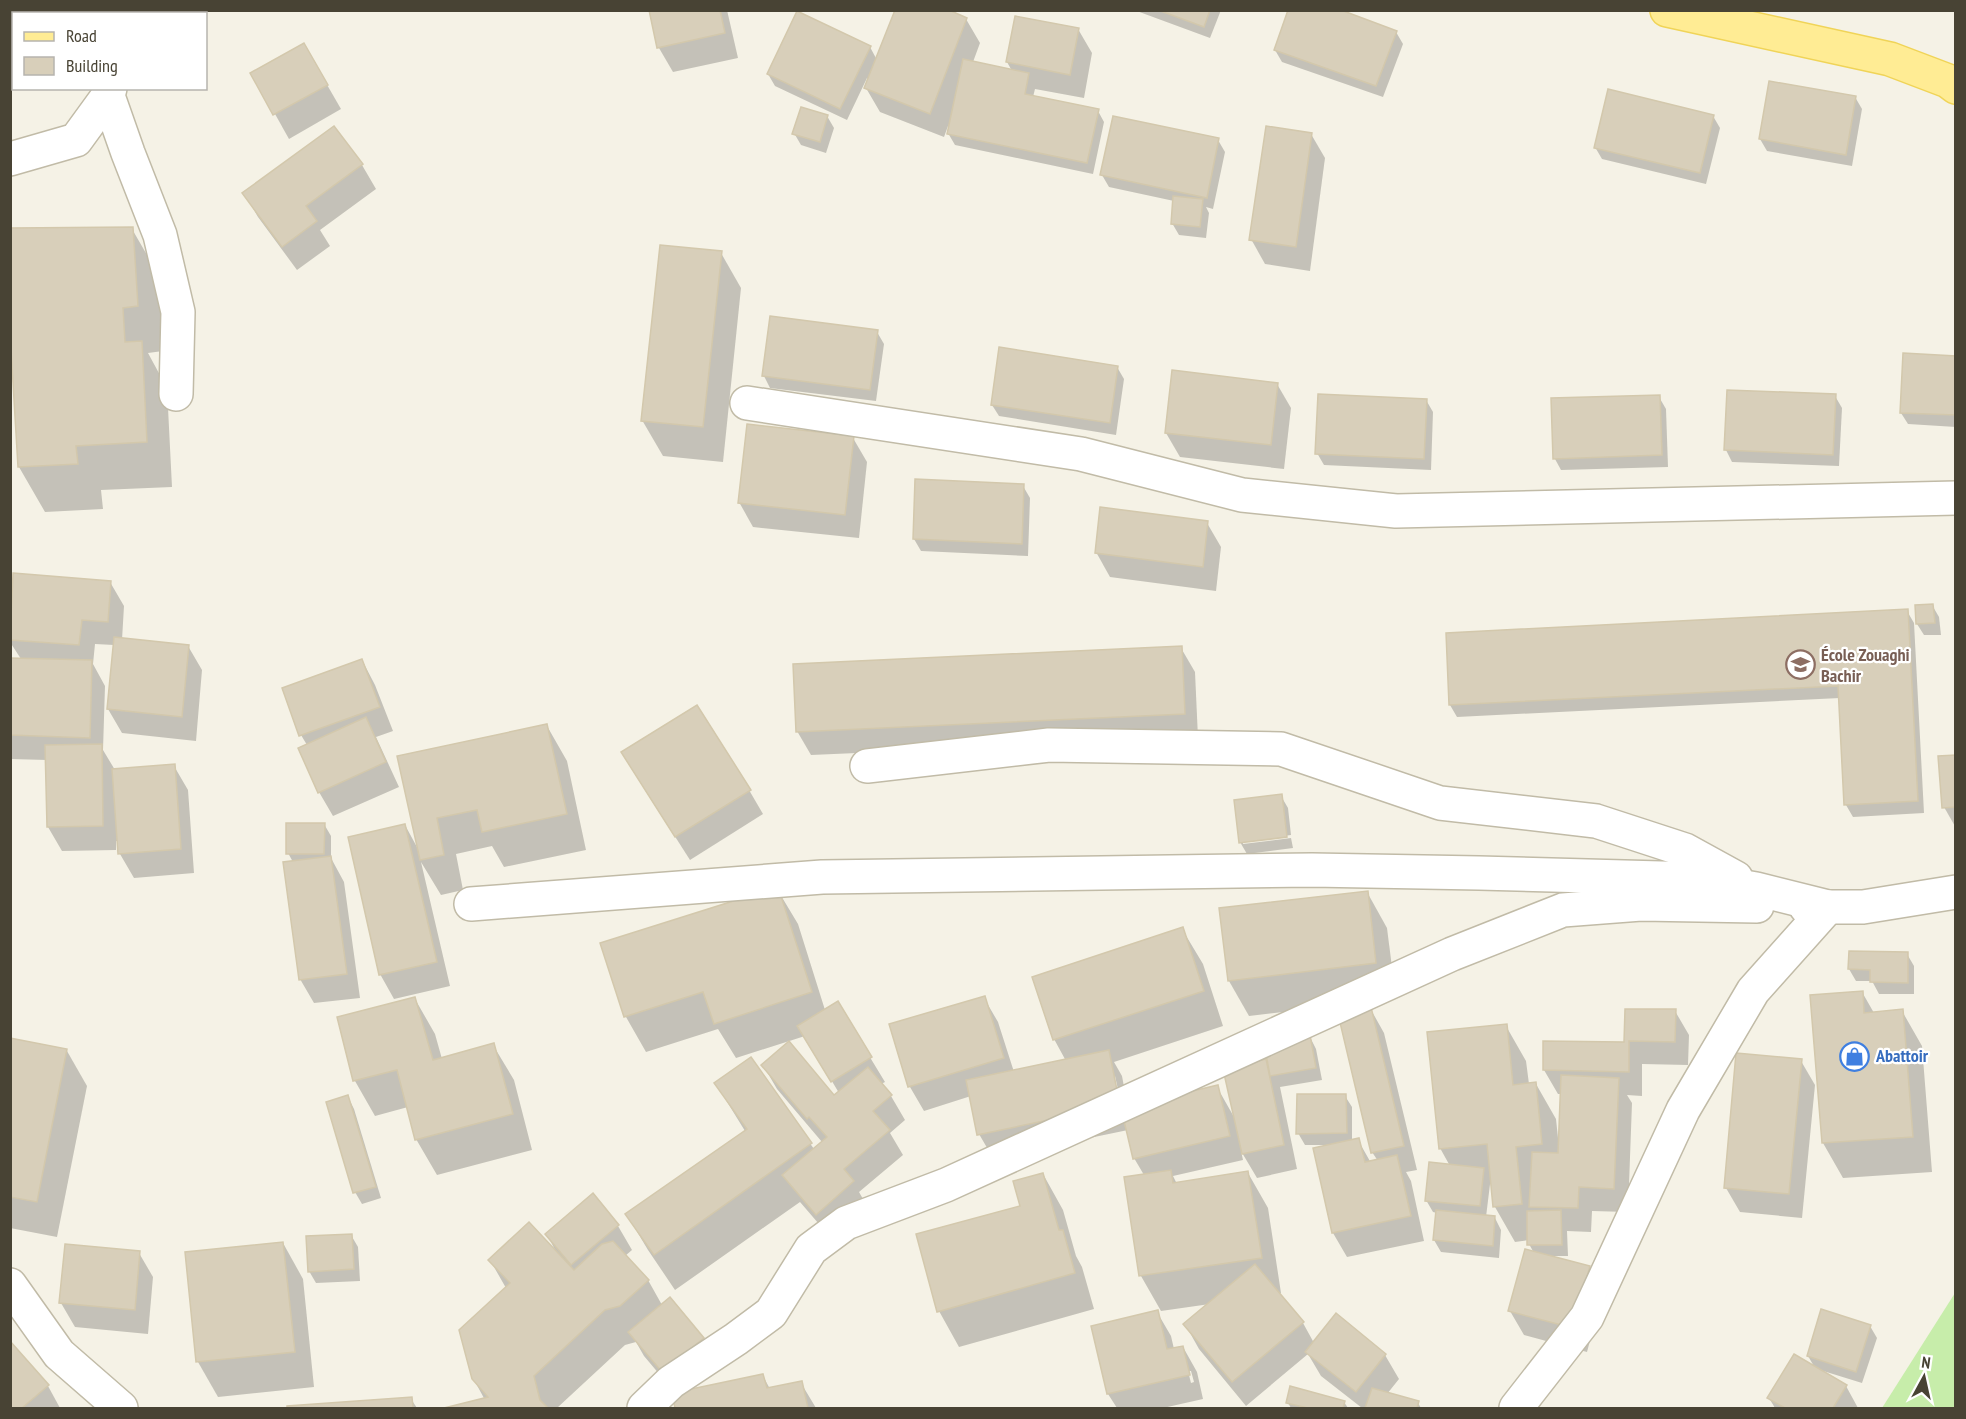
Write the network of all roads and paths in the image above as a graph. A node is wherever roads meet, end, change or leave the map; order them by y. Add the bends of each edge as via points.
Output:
1 (1667, 10) edge
2 (1956, 87) edge
3 (109, 92) edge
4 (10, 159) edge
5 (176, 394) dead end
6 (747, 403) dead end
7 (1956, 498) edge
8 (867, 766) dead end
9 (1756, 889) junction
10 (1956, 892) edge
11 (471, 904) dead end
12 (1828, 907) junction
13 (10, 1285) edge
14 (121, 1408) edge
15 (644, 1408) edge
16 (1516, 1408) edge

1 - 2 main road via 1890,59
3 - 4 street via 76,140
3 - 5 street via 160,235 178,312
6 - 7 street via 1081,454 1242,495 1396,511
8 - 9 street via 1049,746 1281,749 1440,803 1596,821 1685,850
9 - 11 street via 1698,879 1312,870 822,877
9 - 12 street
10 - 12 street via 1863,907
12 - 15 street via 1641,904 1563,910 1452,954 957,1180 846,1223 811,1249 771,1313 671,1382
12 - 16 street via 1753,991 1683,1110 1587,1317
13 - 14 street via 59,1354

